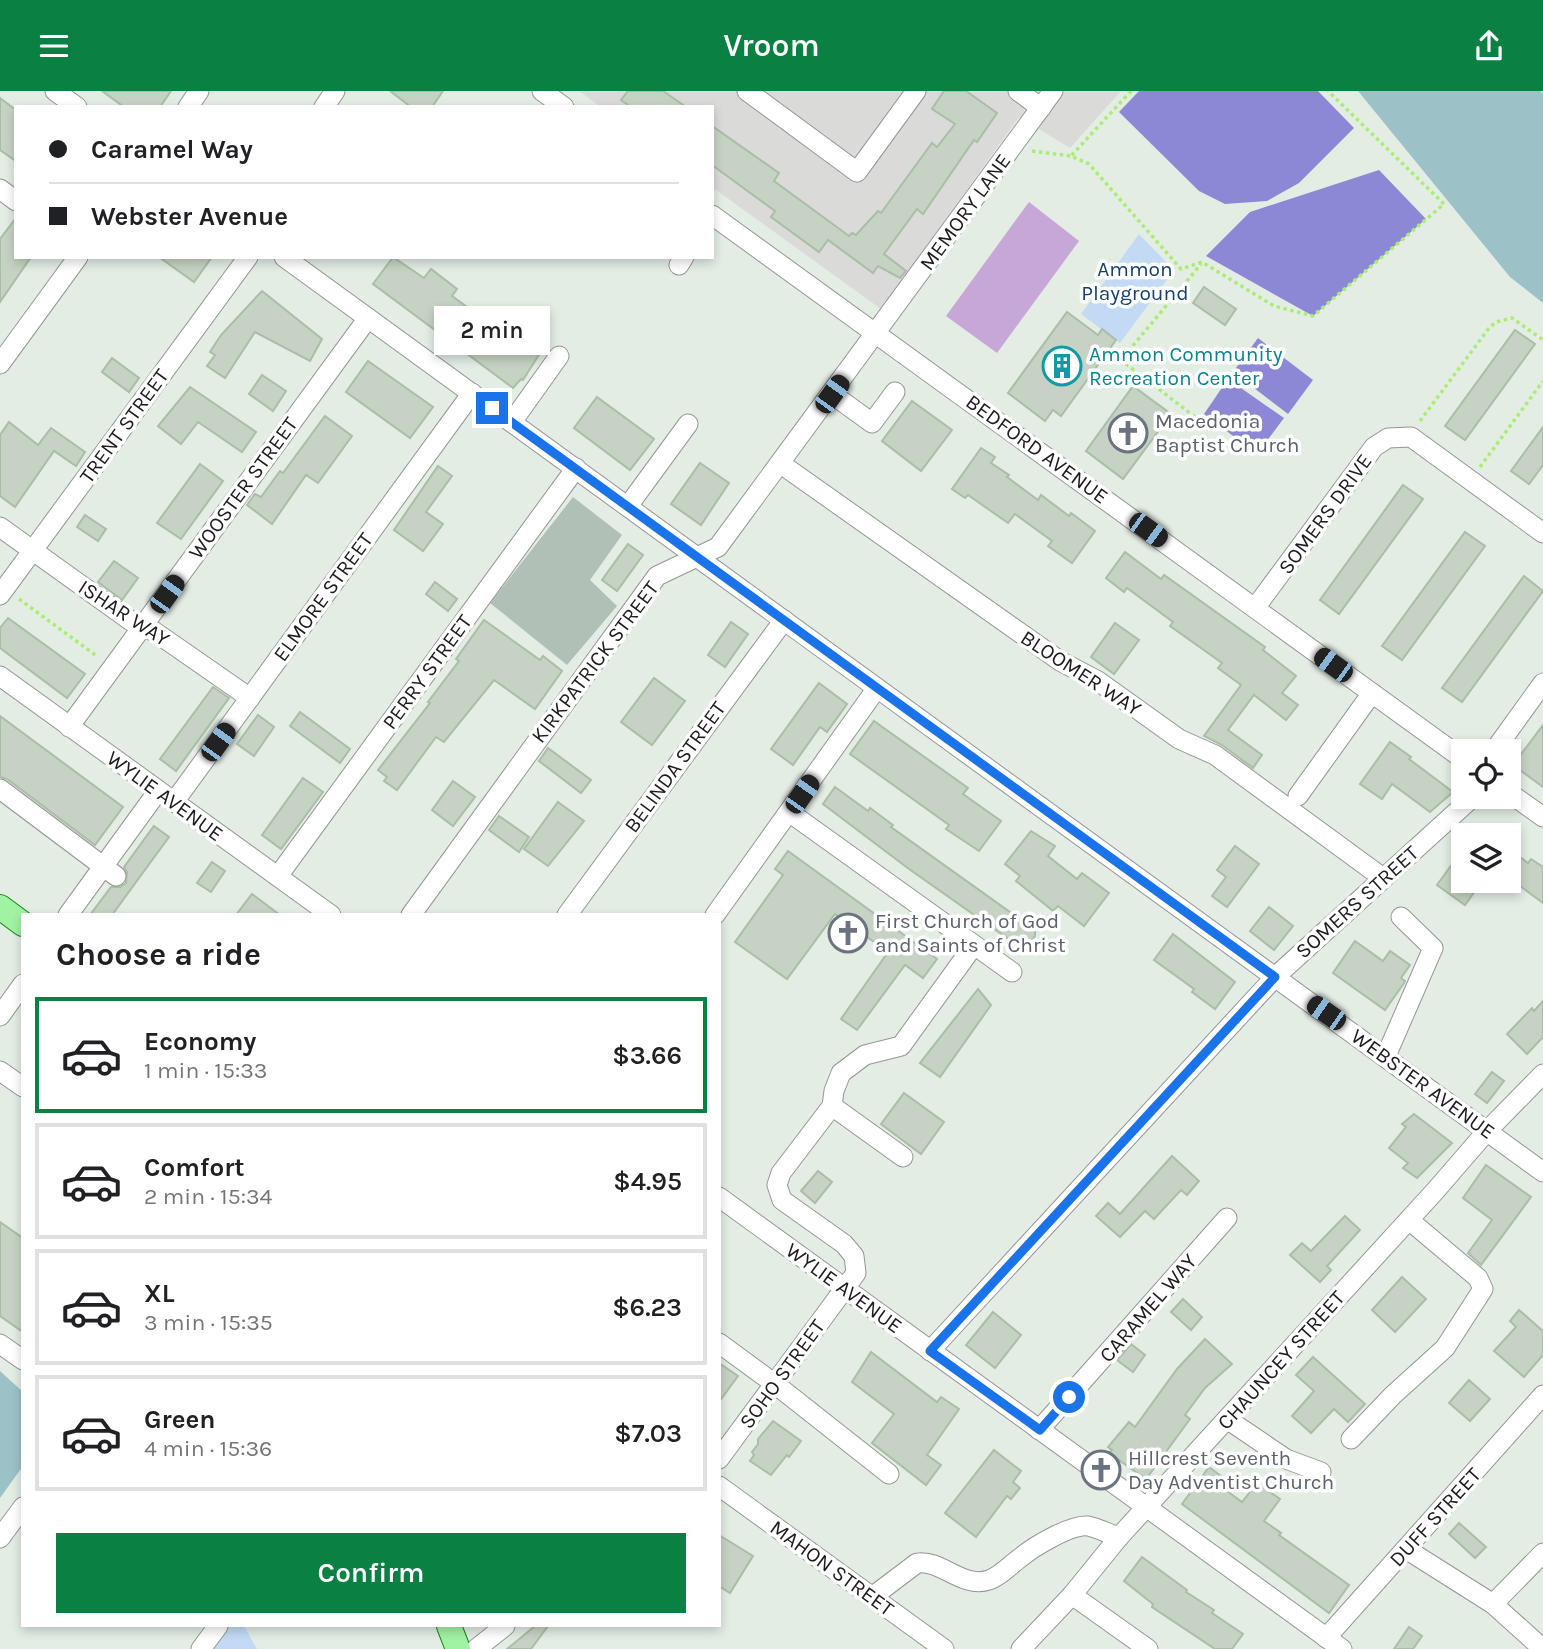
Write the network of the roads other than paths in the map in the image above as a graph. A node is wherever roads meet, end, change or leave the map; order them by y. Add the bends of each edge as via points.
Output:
1 (55, 91) edge
2 (542, 91) edge
3 (747, 91) edge
4 (916, 91) edge
5 (1018, 91) edge
6 (1053, 91) edge
7 (79, 101) edge
8 (561, 105) edge
9 (1041, 108) junction
10 (714, 218) edge
11 (77, 259) edge
12 (247, 259) edge
13 (287, 259) edge
14 (368, 318) junction
15 (876, 333) junction
16 (559, 356) dead end
17 (0, 364) edge
18 (895, 392) dead end
19 (472, 393) junction
20 (832, 394) junction
21 (512, 422) junction
22 (688, 424) dead end
23 (781, 464) junction
24 (576, 468) junction
25 (628, 506) junction
26 (0, 527) edge
27 (1543, 533) edge
28 (32, 551) junction
29 (697, 556) junction
30 (8, 596) edge
31 (1255, 608) junction
32 (784, 619) junction
33 (143, 627) junction
34 (0, 676) edge
35 (1543, 683) edge
36 (877, 688) junction
37 (1372, 693) junction
38 (250, 698) junction
39 (69, 727) junction
40 (1503, 739) edge
41 (1451, 750) edge
42 (0, 789) edge
43 (166, 796) junction
44 (1298, 796) dead end
45 (1521, 801) edge
46 (1460, 809) edge
47 (789, 812) junction
48 (1543, 817) edge
49 (110, 871) junction
50 (278, 876) junction
51 (1384, 878) junction
52 (0, 907) edge
53 (70, 913) edge
54 (328, 913) edge
55 (412, 913) edge
56 (568, 913) edge
57 (716, 913) edge
58 (1401, 917) dead end
59 (21, 923) edge
60 (974, 945) junction
61 (1012, 972) dead end
62 (1275, 977) junction
63 (21, 987) edge
64 (0, 1016) edge
65 (1386, 1056) junction
66 (0, 1071) edge
67 (1543, 1074) edge
68 (21, 1086) edge
69 (832, 1106) junction
70 (1487, 1131) junction
71 (903, 1157) dead end
72 (1543, 1172) edge
73 (721, 1199) edge
74 (1227, 1218) dead end
75 (1409, 1220) junction
76 (844, 1288) junction
77 (0, 1344) edge
78 (721, 1344) edge
79 (930, 1351) junction
80 (21, 1359) edge
81 (775, 1384) junction
82 (1543, 1395) edge
83 (1227, 1419) junction
84 (1040, 1430) junction
85 (1351, 1439) dead end
86 (721, 1456) edge
87 (1321, 1472) dead end
88 (889, 1474) dead end
89 (721, 1487) edge
90 (1146, 1507) junction
91 (21, 1510) edge
92 (1119, 1537) junction
93 (0, 1538) edge
94 (1406, 1549) junction
95 (1543, 1553) edge
96 (1072, 1595) junction
97 (872, 1597) junction
98 (1493, 1604) junction
99 (217, 1627) edge
100 (449, 1627) edge
101 (504, 1627) edge
102 (1334, 1643) edge
103 (201, 1649) edge
104 (458, 1649) edge
105 (476, 1649) edge
106 (944, 1649) edge
107 (1021, 1649) edge
108 (1148, 1649) edge
109 (1543, 1649) edge

1 - 7 street
2 - 8 street
3 - 4 street via 857,172
5 - 9 street
6 - 9 street, MEMORY LANE
9 - 15 street, MEMORY LANE
10 - 15 street, BEDFORD AVENUE
11 - 17 street
12 - 28 street, TRENT STREET
13 - 14 street, WEBSTER AVENUE
14 - 19 street, WEBSTER AVENUE
14 - 33 street, WOOSTER STREET
15 - 20 street, KIRKPATRICK STREET
15 - 31 street, BEDFORD AVENUE
16 - 21 street
18 - 20 street via 872,423
19 - 21 street, WEBSTER AVENUE
19 - 38 street, ELMORE STREET
20 - 23 street, KIRKPATRICK STREET
21 - 24 street, WEBSTER AVENUE
22 - 25 street
23 - 29 street, KIRKPATRICK STREET via 718,547
23 - 51 street, BLOOMER WAY via 1060,661 1098,681 1179,739 1215,755
24 - 25 street, WEBSTER AVENUE
24 - 50 street, PERRY STREET
25 - 29 street, WEBSTER AVENUE
26 - 28 street, ISHAR WAY
27 - 31 street, SOMERS DRIVE via 1411,437 1388,437 1374,447
28 - 30 street, TRENT STREET
28 - 33 street, ISHAR WAY
29 - 32 street, WEBSTER AVENUE
29 - 55 street, KIRKPATRICK STREET via 657,576
31 - 37 street, BEDFORD AVENUE
32 - 36 street, WEBSTER AVENUE
32 - 56 street, BELINDA STREET
33 - 38 street, ISHAR WAY
33 - 39 street, WOOSTER STREET
34 - 39 street, WYLIE AVENUE
35 - 40 street
36 - 47 street
36 - 62 street, WEBSTER AVENUE
37 - 41 street, BEDFORD AVENUE
37 - 44 street
38 - 43 street, ELMORE STREET
39 - 43 street, WYLIE AVENUE
42 - 49 street
43 - 49 street, ELMORE STREET
43 - 50 street, WYLIE AVENUE
45 - 48 street
46 - 51 street, SOMERS STREET
47 - 57 street
47 - 60 street
49 - 53 street, ELMORE STREET
50 - 54 street, WYLIE AVENUE
51 - 62 street, SOMERS STREET
52 - 59 main road
58 - 65 street via 1433,948
60 - 61 street
60 - 69 street via 901,1046 865,1055 841,1073
62 - 65 street, WEBSTER AVENUE
62 - 79 street, SOMERS STREET
63 - 64 street
65 - 70 street, WEBSTER AVENUE
66 - 68 street
67 - 70 street, CHAUNCEY STREET
69 - 71 street
69 - 76 street, SOHO STREET via 777,1185 782,1200 854,1256 856,1273
70 - 72 street, WEBSTER AVENUE
70 - 75 street, CHAUNCEY STREET
73 - 76 street, WYLIE AVENUE
74 - 84 street, CARAMEL WAY
75 - 83 street, CHAUNCEY STREET
75 - 85 street via 1478,1277 1483,1289 1445,1347
76 - 79 street, WYLIE AVENUE
76 - 81 street, SOHO STREET
77 - 80 street
78 - 81 street
79 - 84 street, WYLIE AVENUE
81 - 86 street, SOHO STREET
81 - 88 street
82 - 94 street, DUFF STREET
83 - 87 street via 1286,1459
83 - 90 street, CHAUNCEY STREET
84 - 90 street, WYLIE AVENUE
89 - 97 street, MAHON STREET
90 - 92 street, CHAUNCEY STREET
90 - 102 street, WYLIE AVENUE
91 - 93 street
92 - 96 street, CHAUNCEY STREET
92 - 97 street via 1090,1527 1074,1529 1030,1549 999,1575 981,1582 917,1563
94 - 98 street
94 - 102 street, DUFF STREET
95 - 98 street
96 - 107 street, CHAUNCEY STREET
96 - 108 street
97 - 106 street, MAHON STREET
98 - 109 street
99 - 103 street
100 - 104 main road
101 - 105 street

